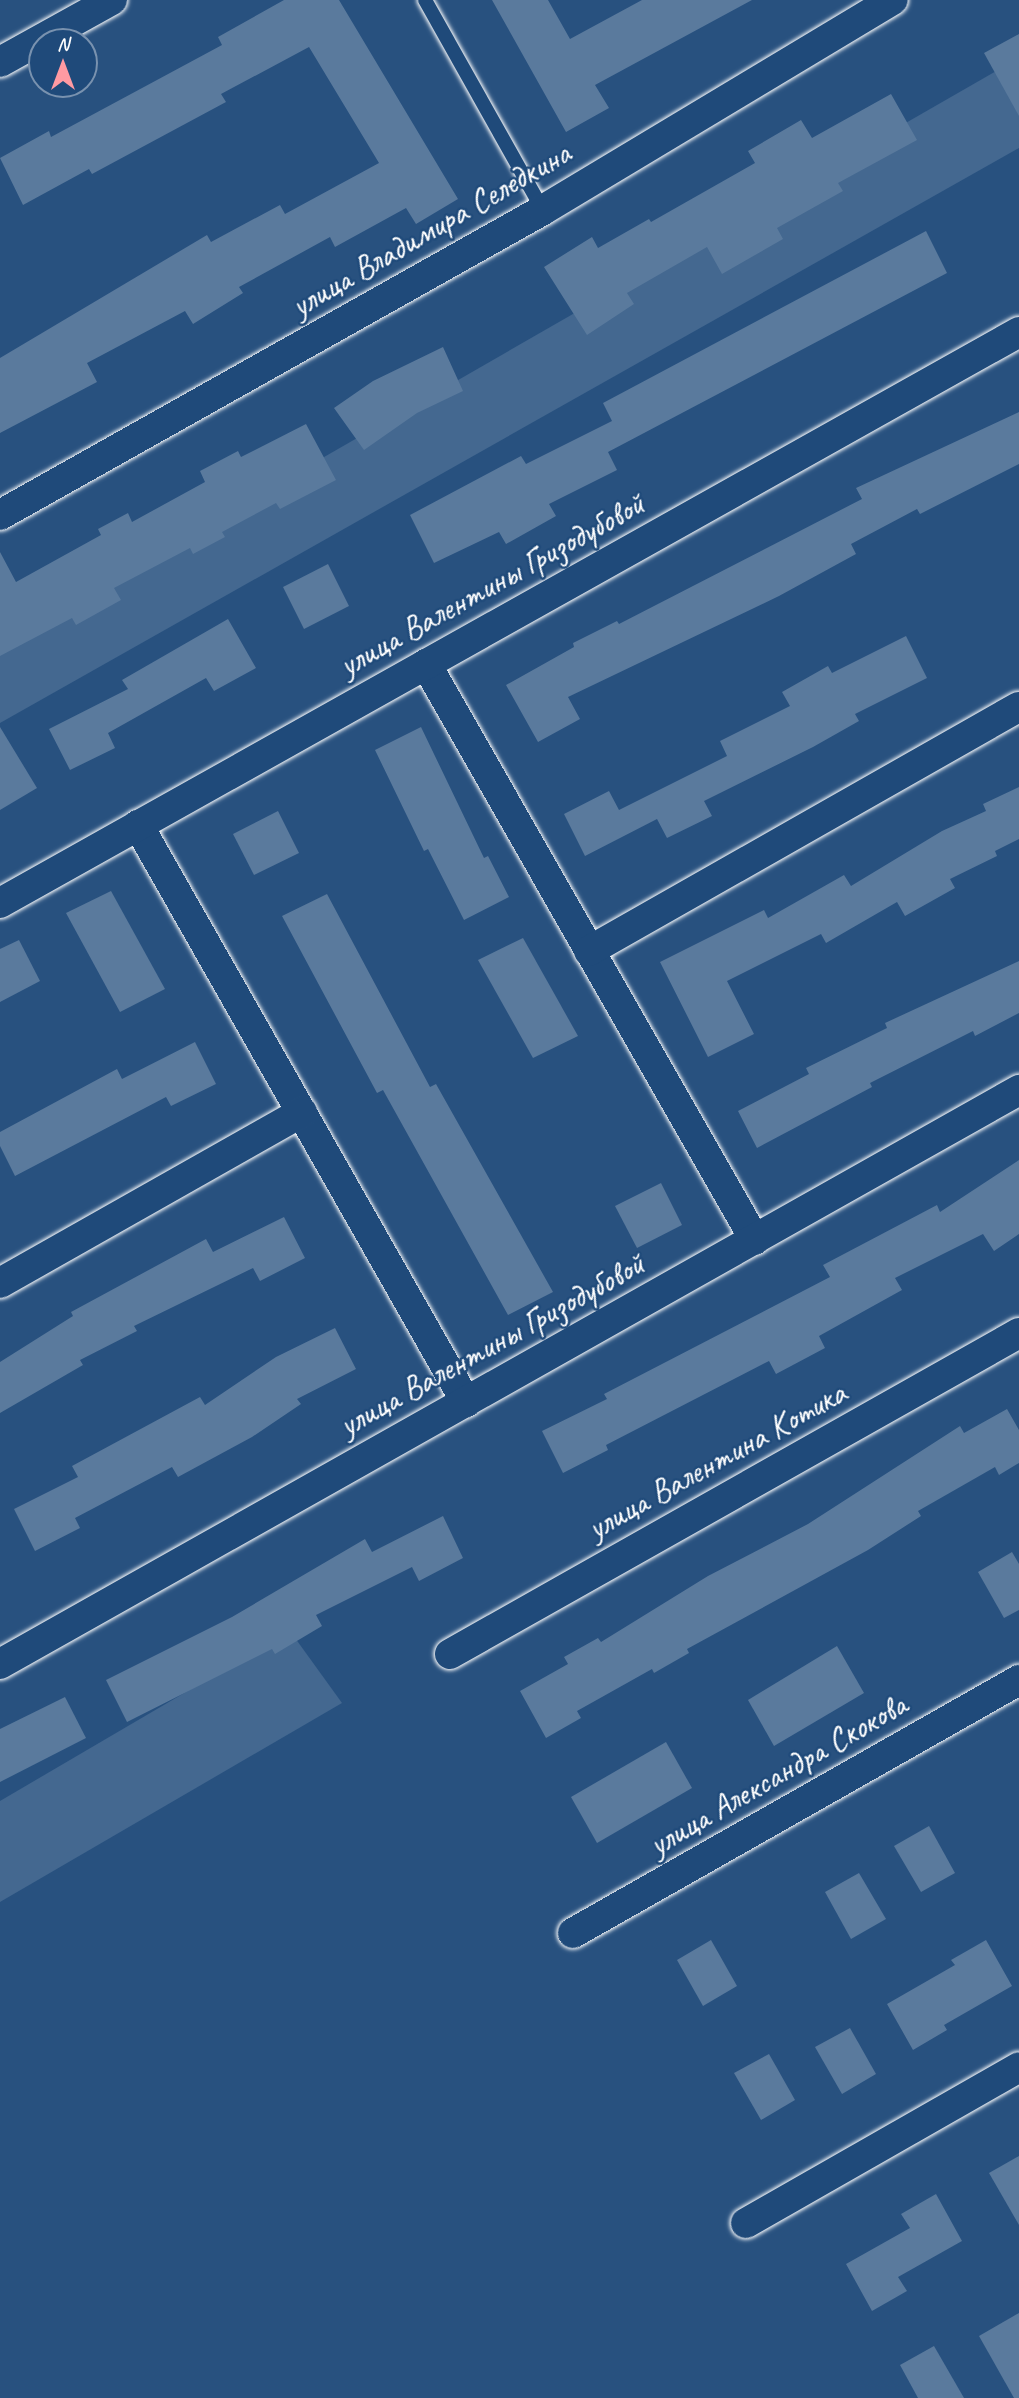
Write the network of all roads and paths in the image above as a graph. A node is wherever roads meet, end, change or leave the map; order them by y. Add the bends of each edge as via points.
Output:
1 (111, 0) edge
2 (425, 0) edge
3 (892, 0) edge
4 (0, 62) edge
5 (543, 210) junction
6 (1019, 332) edge
7 (0, 515) edge
8 (426, 664) junction
9 (1019, 707) edge
10 (138, 825) junction
11 (0, 903) edge
12 (589, 951) junction
13 (1019, 1090) edge
14 (302, 1112) junction
15 (755, 1240) junction
16 (0, 1283) edge
17 (1019, 1333) edge
18 (466, 1402) junction
19 (450, 1654) dead end
20 (0, 1664) edge
21 (1019, 1680) edge
22 (573, 1933) dead end
23 (1019, 2067) edge
24 (746, 2223) dead end

1 - 4 street
2 - 5 lane
3 - 5 street, улица Владимира Селедкина
5 - 7 street, улица Владимира Селедкина
6 - 8 street, улица Валентины Гризодубовой
8 - 10 street, улица Валентины Гризодубовой
8 - 12 street
9 - 12 street
10 - 11 street, улица Валентины Гризодубовой
10 - 14 street
12 - 15 street
13 - 15 street, улица Валентины Гризодубовой
14 - 16 street
14 - 18 street
15 - 18 street, улица Валентины Гризодубовой
17 - 19 street, улица Валентина Котика
18 - 20 street, улица Валентины Гризодубовой
21 - 22 street, улица Александра Скокова
23 - 24 street

